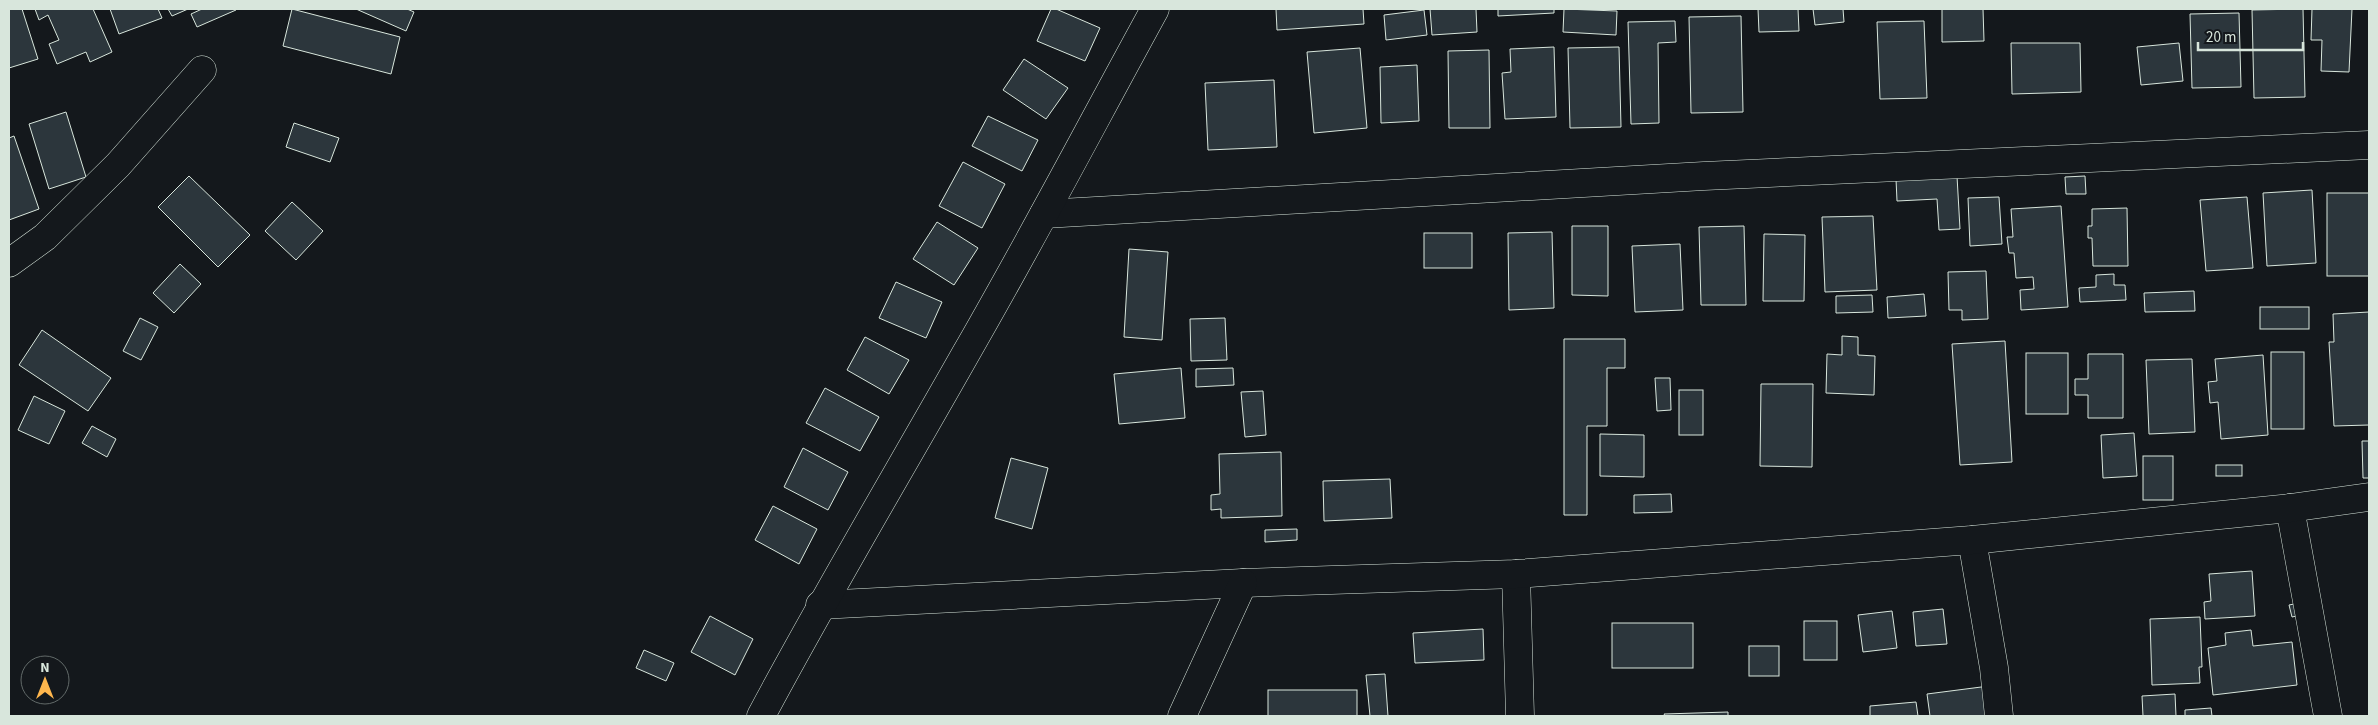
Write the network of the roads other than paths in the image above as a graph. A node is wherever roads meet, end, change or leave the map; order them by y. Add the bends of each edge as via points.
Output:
1 (1155, 9) edge
2 (202, 70) dead end
3 (2369, 145) edge
4 (1044, 214) junction
5 (9, 263) edge
6 (2369, 497) edge
7 (2290, 508) junction
8 (1972, 540) junction
9 (1516, 574) junction
10 (1242, 583) junction
11 (820, 605) junction
12 (761, 716) edge
13 (1182, 716) edge
14 (1520, 716) edge
15 (1999, 716) edge
16 (2328, 716) edge

1 - 4 street
2 - 5 street via 118,165 45,237
3 - 4 street via 1704,176
4 - 11 street
6 - 7 street
7 - 8 street
7 - 16 street
8 - 9 street
8 - 15 street
9 - 10 street
9 - 14 street
10 - 11 street
10 - 13 street
11 - 12 street

